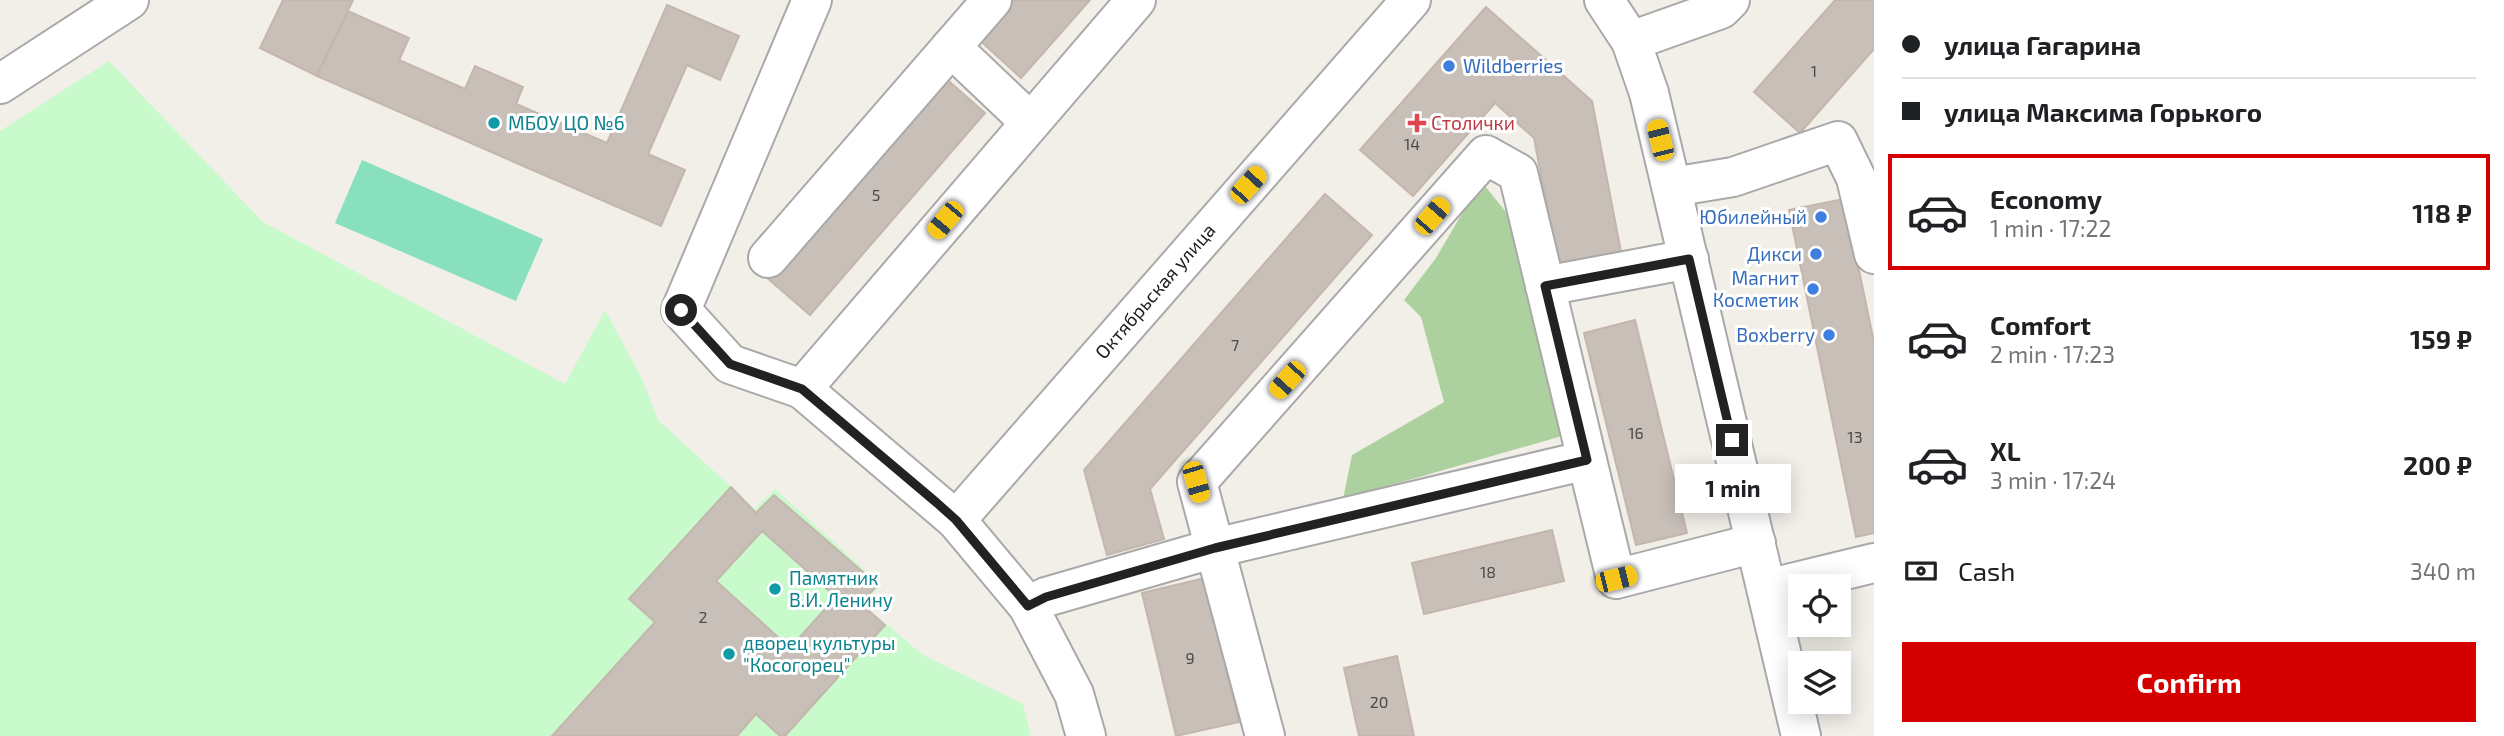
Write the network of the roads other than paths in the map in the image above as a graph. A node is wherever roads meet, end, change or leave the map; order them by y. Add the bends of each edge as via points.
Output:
1 (128, 0) edge
2 (812, 0) edge
3 (992, 0) edge
4 (1136, 0) edge
5 (1411, 0) edge
6 (1604, 0) edge
7 (1730, 0) edge
8 (1630, 41) junction
9 (951, 47) junction
10 (0, 84) edge
11 (1030, 122) junction
12 (1672, 187) junction
13 (1874, 254) edge
14 (768, 258) dead end
15 (1689, 259) junction
16 (1545, 286) junction
17 (802, 389) junction
18 (1587, 460) junction
19 (956, 520) junction
20 (1756, 543) junction
21 (1215, 548) junction
22 (1874, 563) edge
23 (1767, 589) junction
24 (1028, 606) junction
25 (1086, 736) edge
26 (1265, 736) edge
27 (1801, 736) edge

1 - 10 street
2 - 17 street via 681,310 730,364
3 - 9 street
4 - 11 street
5 - 19 street, Октябрьская улица
6 - 8 street
7 - 8 street via 1721,9
8 - 12 street
9 - 11 street
9 - 14 street
11 - 17 street
12 - 13 street via 1733,177 1838,141 1856,178
12 - 15 street
15 - 16 street
15 - 20 street
16 - 18 street
16 - 21 street via 1518,173 1486,155 1196,482
17 - 19 street
18 - 20 street via 1616,579
18 - 21 street
19 - 24 street
20 - 23 street
21 - 24 street
21 - 26 street
22 - 23 street
23 - 27 street
24 - 25 street via 1074,694

